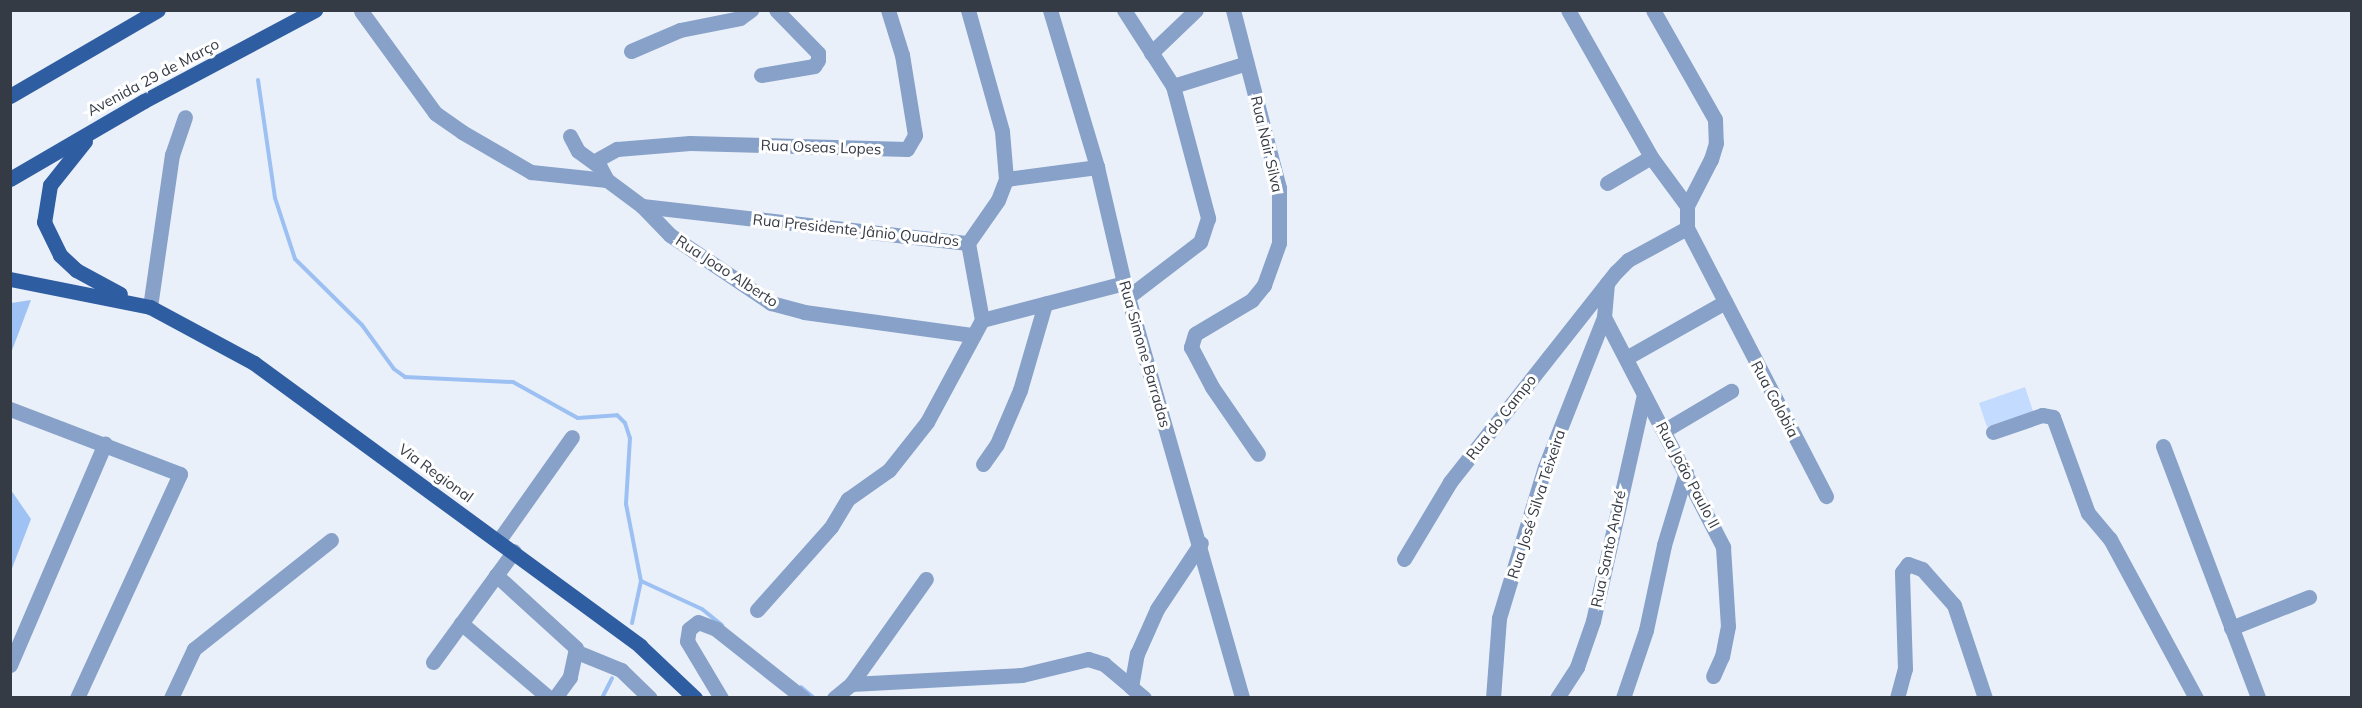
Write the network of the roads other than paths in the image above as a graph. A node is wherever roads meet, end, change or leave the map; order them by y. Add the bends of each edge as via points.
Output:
1 (158, 10) edge
2 (315, 10) edge
3 (751, 10) edge
4 (776, 10) edge
5 (888, 10) edge
6 (968, 10) edge
7 (1050, 10) edge
8 (1124, 10) edge
9 (1196, 10) edge
10 (1233, 10) edge
11 (1568, 10) edge
12 (1653, 10) edge
13 (361, 11) edge
14 (631, 51) dead end
15 (1151, 53) junction
16 (1248, 63) junction
17 (761, 75) dead end
18 (1173, 86) junction
19 (10, 96) edge
20 (185, 117) dead end
21 (102, 124) junction
22 (570, 136) dead end
23 (1651, 158) junction
24 (595, 161) junction
25 (1097, 167) junction
26 (10, 179) edge
27 (1006, 179) junction
28 (607, 180) junction
29 (1607, 183) dead end
30 (642, 206) junction
31 (1687, 206) junction
32 (1687, 228) junction
33 (968, 243) junction
34 (10, 279) edge
35 (1607, 283) junction
36 (1126, 290) junction
37 (1725, 303) junction
38 (1045, 304) junction
39 (144, 305) junction
40 (1604, 317) junction
41 (982, 320) junction
42 (973, 335) junction
43 (1626, 358) junction
44 (1731, 391) dead end
45 (1644, 395) junction
46 (10, 409) edge
47 (1665, 430) junction
48 (1994, 432) dead end
49 (572, 437) dead end
50 (105, 444) junction
51 (2163, 446) dead end
52 (1258, 454) dead end
53 (983, 464) dead end
54 (1686, 472) junction
55 (1826, 496) dead end
56 (331, 540) dead end
57 (499, 540) junction
58 (1201, 543) junction
59 (514, 551) junction
60 (1404, 558) dead end
61 (496, 575) junction
62 (926, 579) dead end
63 (2309, 597) dead end
64 (757, 610) dead end
65 (461, 623) junction
66 (2231, 628) junction
67 (577, 652) junction
68 (433, 662) dead end
69 (10, 665) edge
70 (1713, 676) dead end
71 (851, 684) junction
72 (1131, 687) junction
73 (692, 693) edge
74 (77, 698) edge
75 (171, 698) edge
76 (549, 698) edge
77 (555, 698) edge
78 (650, 698) edge
79 (722, 698) edge
80 (804, 698) edge
81 (834, 698) edge
82 (1144, 698) edge
83 (1242, 698) edge
84 (1493, 698) edge
85 (1557, 698) edge
86 (1623, 698) edge
87 (1897, 698) edge
88 (1985, 698) edge
89 (2196, 698) edge
90 (2258, 698) edge

1 - 19 main road
2 - 21 main road, Avenida 29 de Março
3 - 14 street via 740,18 680,30
4 - 17 street via 819,53 814,66
5 - 24 street, Rua Oseas Lopes via 902,55 915,135 907,149 690,143 617,149
6 - 27 street, Rua Presidente Jânio Quadros via 1002,131
7 - 25 street, Rua Simone Barradas
8 - 15 street
9 - 15 street
10 - 16 street, Rua Nair Silva
11 - 23 street
12 - 31 street via 1715,119 1716,143 1711,159
13 - 28 street via 435,113 462,132 531,172
15 - 18 street
16 - 18 street
16 - 52 street, Rua Nair Silva via 1279,188 1279,243 1264,285 1252,300 1195,334 1191,342 1212,387
18 - 36 street via 1208,210 1205,232 1200,243 1171,267
20 - 39 street via 172,155
21 - 26 main road, Avenida 29 de Março
21 - 39 main road, Via Regional via 71,154 50,185 44,222 55,247 76,270
22 - 24 street via 578,151
23 - 29 street
23 - 31 street
24 - 28 street
25 - 27 street
25 - 36 street, Rua Simone Barradas
27 - 33 street, Rua Presidente Jânio Quadros via 998,200
28 - 30 street, Rua Joao Alberto
30 - 33 street, Rua Presidente Jânio Quadros
30 - 42 street, Rua Joao Alberto via 670,235 786,309
31 - 32 street
32 - 35 street, Rua do Campo via 1628,261
32 - 37 street, Rua Colobia
33 - 41 street
34 - 39 main road, Via Regional
35 - 40 street
35 - 60 street, Rua do Campo via 1450,482
36 - 38 street
36 - 58 street, Rua Simone Barradas
37 - 43 street
37 - 55 street, Rua Colobia
38 - 41 street
38 - 53 street via 1020,390 997,444
39 - 57 main road, Via Regional via 254,363
40 - 43 street, Rua João Paulo II
40 - 84 street, Rua José Silva Teixeira via 1545,467 1499,618 1492,669
41 - 42 street
42 - 64 street via 927,422 889,470 848,499 831,527
43 - 45 street, Rua João Paulo II
44 - 47 street
45 - 47 street, Rua João Paulo II
45 - 85 street, Rua Santo André via 1593,621 1577,667
46 - 50 street
47 - 54 street, Rua João Paulo II
48 - 89 street via 2042,415 2053,417 2088,513 2110,539
49 - 57 street
50 - 69 street
50 - 74 street via 180,474
51 - 66 street
54 - 70 street, Rua João Paulo II via 1718,530 1726,562 1728,627
54 - 86 street via 1664,545 1646,630
56 - 75 street via 194,649
57 - 59 main road, Via Regional
58 - 72 street via 1157,609 1137,654
58 - 83 street, Rua Simone Barradas
59 - 61 street
59 - 73 main road, Via Regional via 640,645
61 - 65 street
61 - 67 street via 573,644
62 - 71 street
63 - 66 street
65 - 68 street
65 - 76 street
66 - 90 street
67 - 77 street via 570,677
67 - 78 street via 621,670
71 - 72 street via 1022,675 1088,659 1104,664
71 - 81 street
72 - 82 street
79 - 80 street via 687,641 689,629 698,622 716,629
87 - 88 street via 1905,669 1902,572 1908,564 1922,570 1954,605

